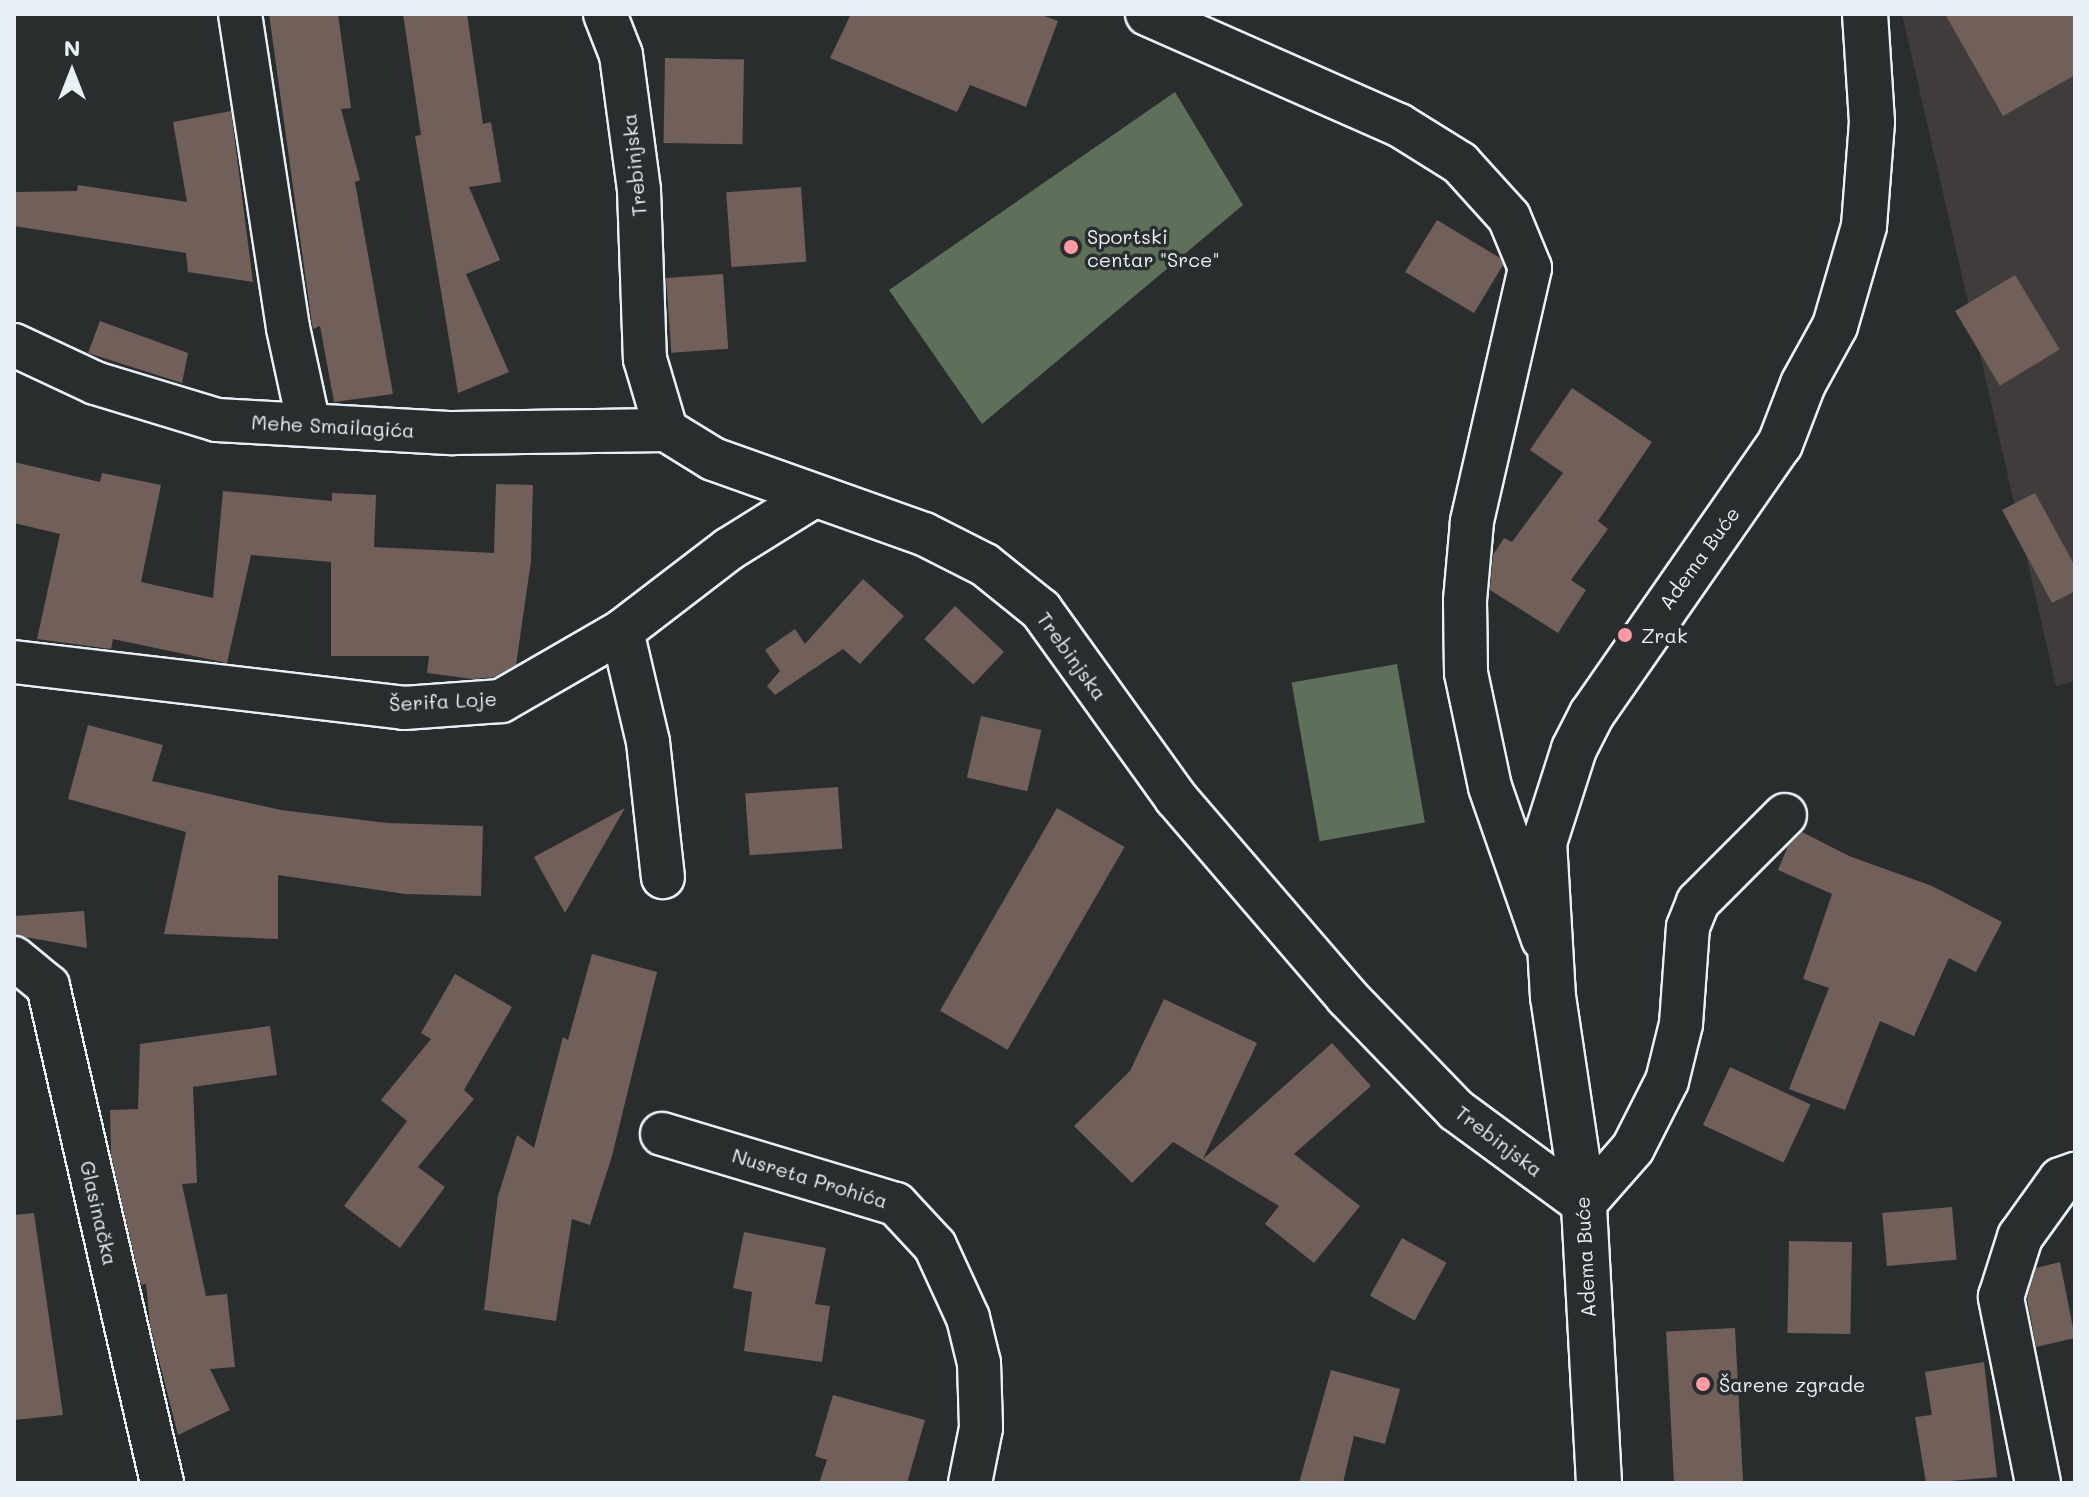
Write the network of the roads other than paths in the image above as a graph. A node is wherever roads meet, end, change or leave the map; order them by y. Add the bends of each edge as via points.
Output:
1 (240, 14) edge
2 (605, 14) edge
3 (1147, 14) edge
4 (1865, 14) edge
5 (14, 345) edge
6 (309, 425) junction
7 (666, 430) junction
8 (814, 496) junction
9 (622, 631) junction
10 (14, 662) edge
11 (1785, 815) dead end
12 (663, 877) dead end
13 (14, 958) edge
14 (1550, 959) junction
15 (662, 1134) dead end
16 (2075, 1175) edge
17 (1584, 1204) junction
18 (162, 1483) edge
19 (970, 1483) edge
20 (1599, 1483) edge
21 (2038, 1483) edge

1 - 6 street via 288,328
2 - 7 street, Trebinjska via 621,55 639,190 645,359
3 - 14 street via 1399,125 1460,163 1509,217 1530,268 1472,522 1466,673 1490,787
4 - 14 street, Adema Buće via 1872,122 1864,226 1835,326 1803,384 1780,444 1629,654 1574,749 1544,843
5 - 6 street, Mehe Smailagića via 95,383 217,420
6 - 7 street, Mehe Smailagića via 453,433
7 - 8 street, Trebinjska via 713,459
8 - 9 street, Šerifa Loje via 729,549
8 - 17 street, Trebinjska via 924,534 985,565 1041,610 1176,798 1347,997 1456,1110
9 - 10 street, Šerifa Loje via 501,701 404,708
9 - 12 street via 648,742
11 - 17 street via 1698,902 1688,927 1681,1024 1667,1081 1633,1148
13 - 18 street, Glasinačka via 48,986
14 - 17 street, Adema Buće via 1565,1100
15 - 19 street, Nusreta Prohića via 896,1204 935,1246 968,1318 979,1363 981,1428
16 - 21 street via 2061,1180 2020,1237 2001,1297
17 - 20 street, Adema Buće

